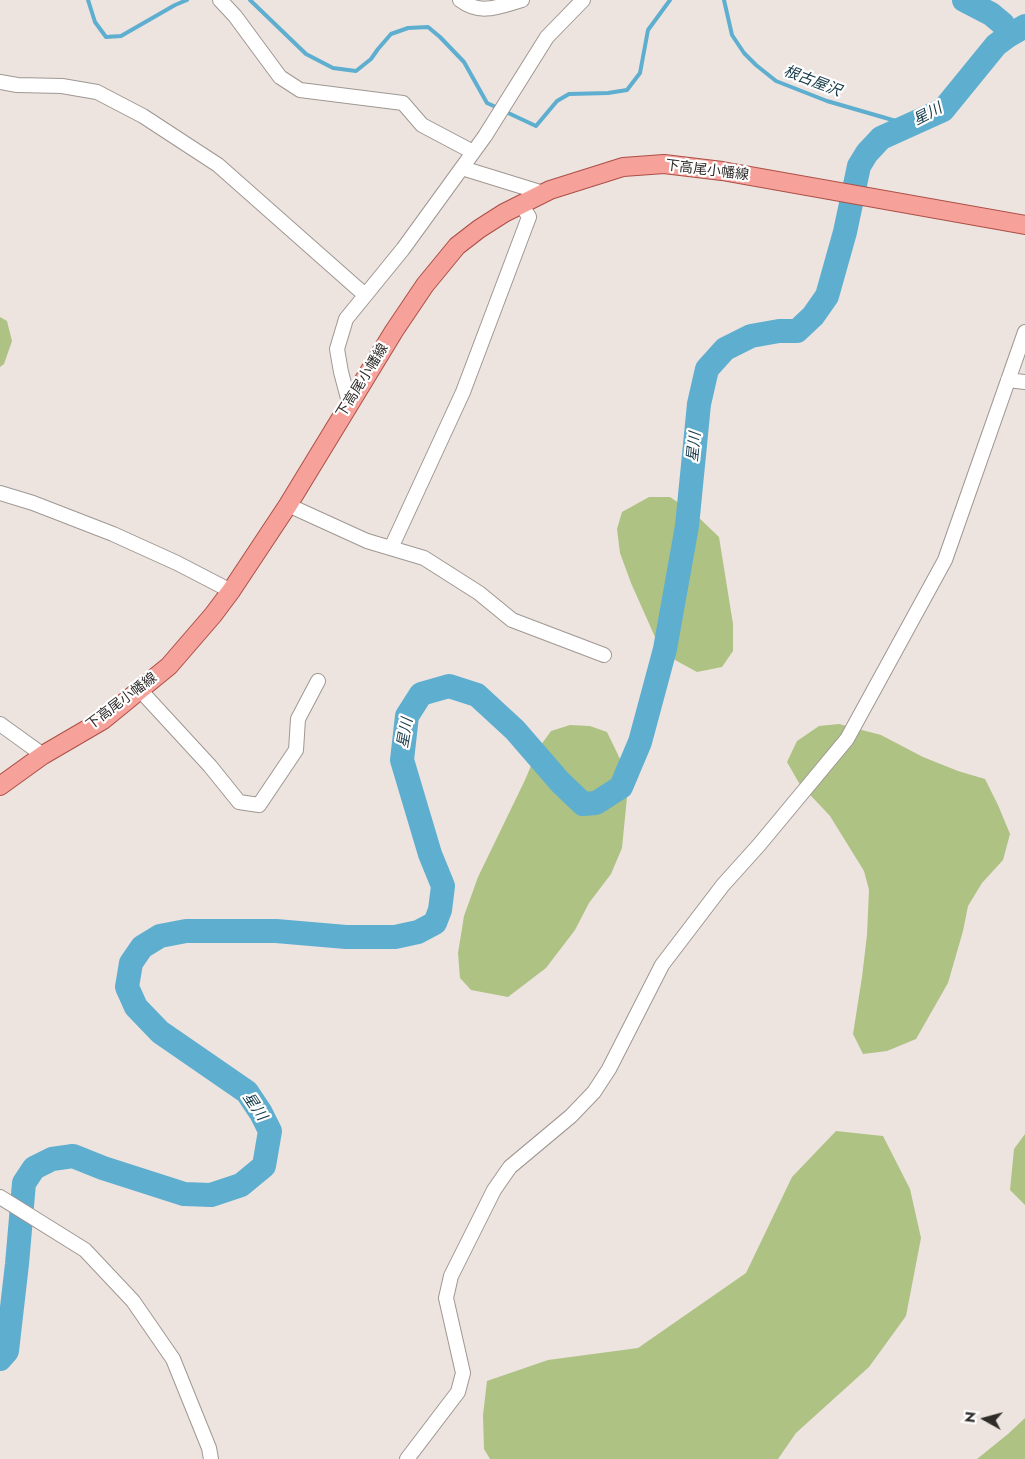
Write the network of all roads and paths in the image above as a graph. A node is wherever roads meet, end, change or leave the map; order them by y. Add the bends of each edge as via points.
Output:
1 (220, 0) edge
2 (460, 0) edge
3 (522, 0) edge
4 (579, 1) edge
5 (0, 82) edge
6 (473, 152) junction
7 (462, 168) junction
8 (543, 193) junction
9 (521, 204) junction
10 (1025, 225) edge
11 (365, 295) junction
12 (1025, 332) edge
13 (1008, 380) junction
14 (1025, 382) edge
15 (349, 402) junction
16 (0, 493) edge
17 (288, 505) junction
18 (391, 548) junction
19 (231, 591) junction
20 (604, 656) dead end
21 (318, 681) dead end
22 (140, 690) junction
23 (0, 724) edge
24 (43, 755) junction
25 (0, 786) edge
26 (0, 1197) edge
27 (211, 1459) edge
28 (407, 1459) edge

1 - 6 street via 280,77 300,90 403,103 422,125
2 - 3 street via 468,6 487,9
4 - 6 street via 547,37
5 - 11 street via 97,92 144,116 218,165
6 - 7 street
7 - 8 street
7 - 11 street
8 - 9 main road, 下高尾小幡線
8 - 10 main road, 下高尾小幡線 via 622,167 664,164 722,171
9 - 15 main road, 下高尾小幡線 via 457,246 441,264
9 - 18 street via 529,217 463,392
11 - 15 street via 346,318 337,349
12 - 13 street
13 - 14 street
13 - 28 street via 945,560 847,739 723,885 662,965 594,1092 571,1116 510,1167 494,1190 451,1276 446,1298 463,1373 458,1392
15 - 17 main road, 下高尾小幡線
16 - 19 street via 113,534
17 - 18 street via 366,541
17 - 19 main road, 下高尾小幡線
18 - 20 street via 424,558 479,593 512,620
19 - 22 main road, 下高尾小幡線 via 170,666
21 - 22 street via 298,719 296,750 258,805 239,802
22 - 24 main road, 下高尾小幡線 via 103,720
23 - 24 street
24 - 25 main road, 下高尾小幡線
26 - 27 street via 85,1250 133,1301 173,1359

